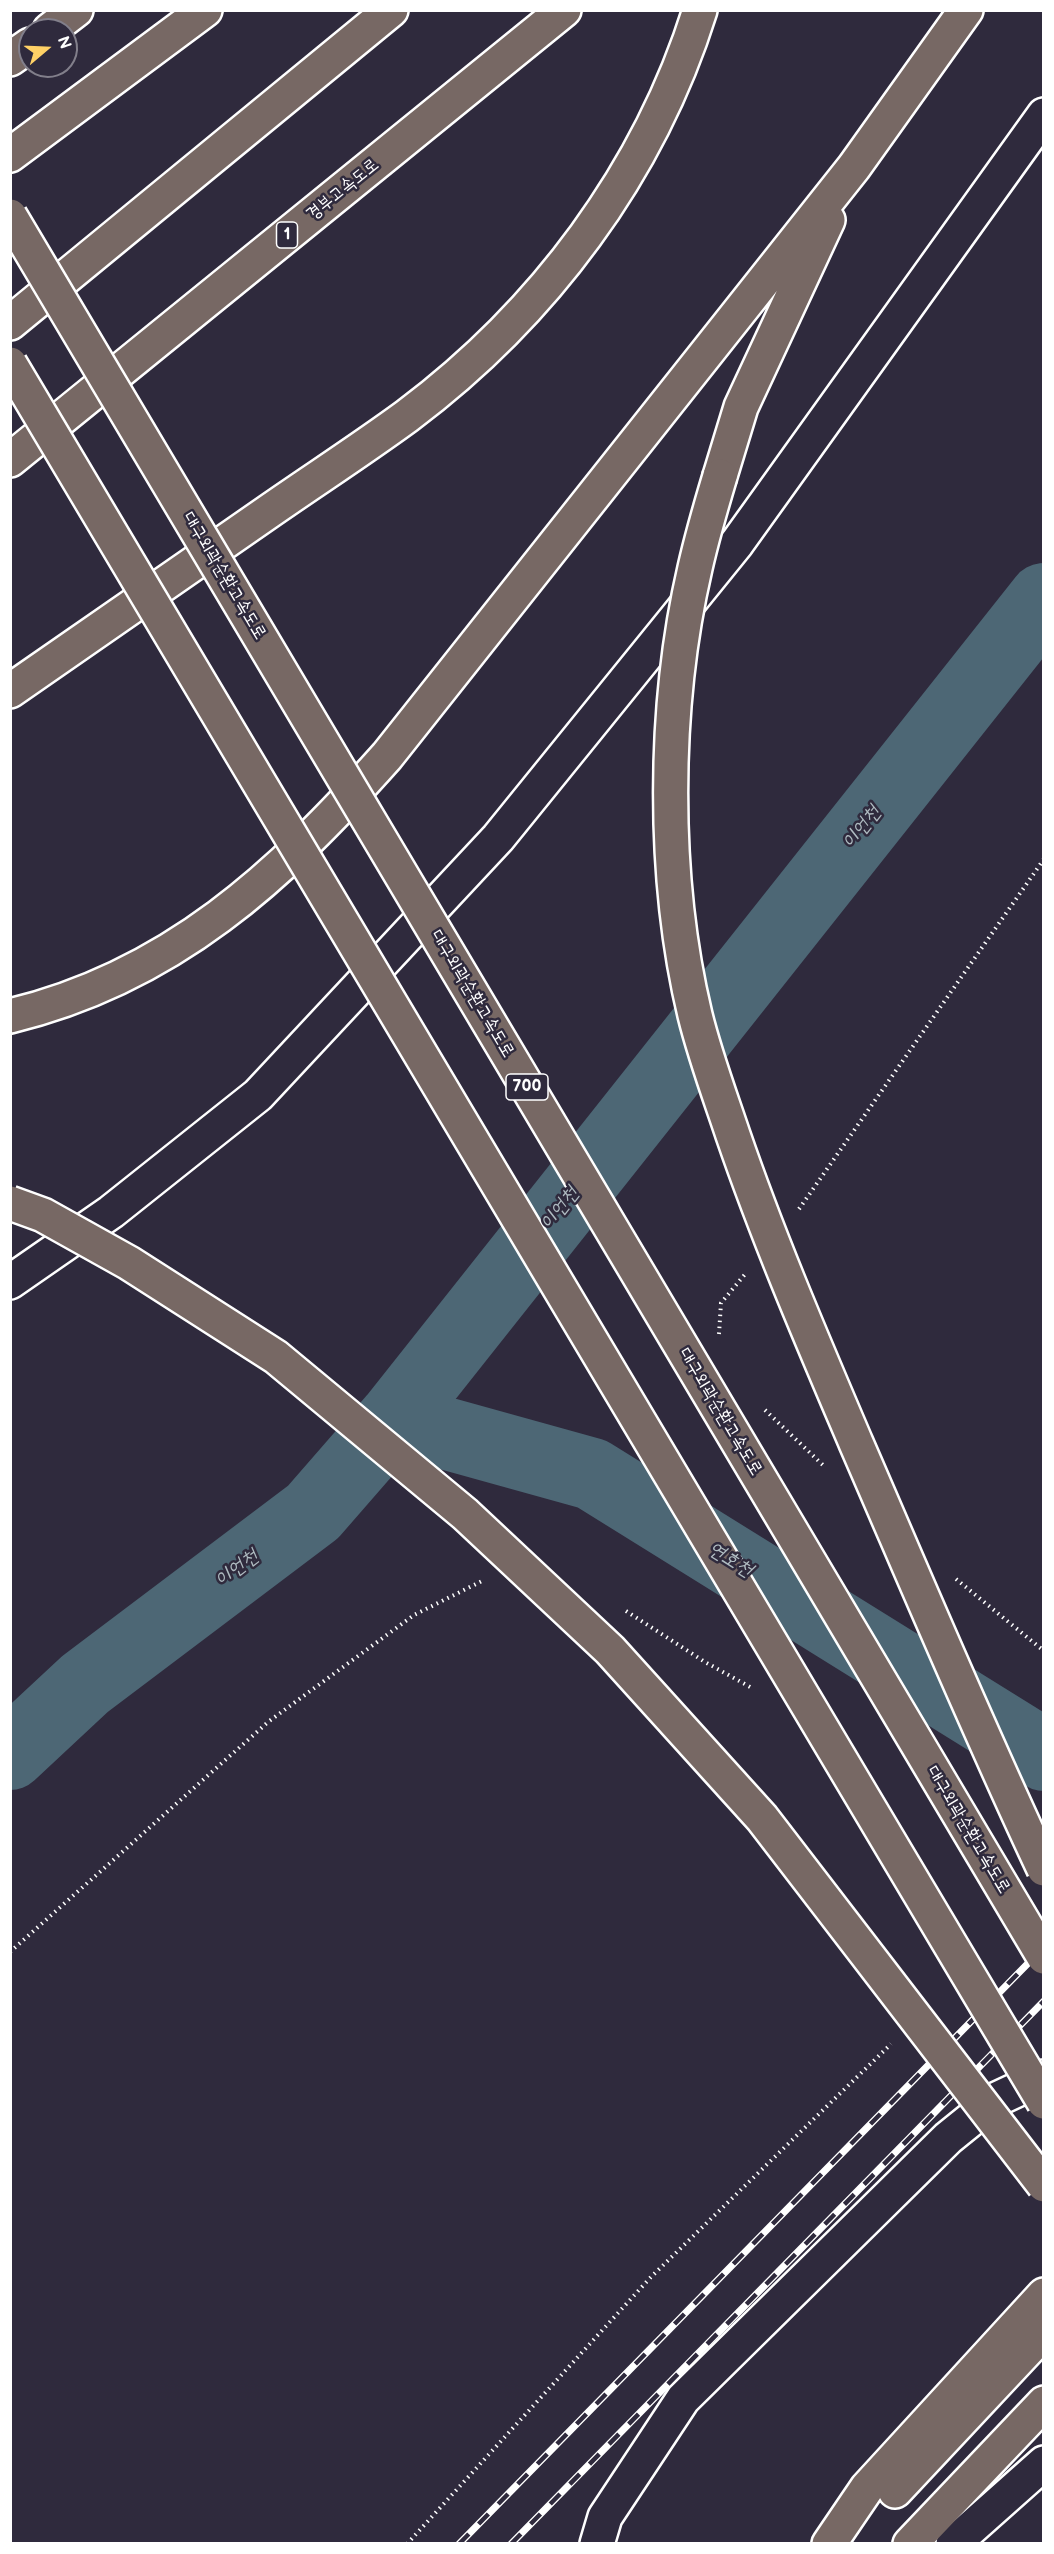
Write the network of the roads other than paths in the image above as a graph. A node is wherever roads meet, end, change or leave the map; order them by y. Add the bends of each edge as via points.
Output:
1 (205, 10) edge
2 (391, 10) edge
3 (564, 10) edge
4 (700, 10) edge
5 (966, 10) edge
6 (1044, 115) edge
7 (10, 155) edge
8 (854, 167) junction
9 (10, 216) edge
10 (10, 323) edge
11 (10, 364) edge
12 (10, 460) edge
13 (10, 691) edge
14 (10, 1016) edge
15 (10, 1203) edge
16 (10, 1282) edge
17 (1044, 1869) edge
18 (1044, 1957) edge
19 (1044, 2077) edge
20 (1044, 2102) edge
21 (1044, 2184) edge
22 (1044, 2295) edge
23 (1044, 2332) edge
24 (1044, 2403) edge
25 (1044, 2463) edge
26 (597, 2544) edge
27 (829, 2544) edge
28 (844, 2544) edge
29 (910, 2544) edge
30 (952, 2544) edge

1 - 7 main road
2 - 10 main road
3 - 12 main road, 경부고속도로 / 1
4 - 13 main road via 666,98 598,221 509,327 408,415
5 - 8 main road
6 - 16 street via 737,543 498,838 258,1095 111,1212
8 - 14 main road via 387,756 327,822 268,879 215,921 146,964 56,1003
8 - 17 main road, bridge via 741,407 694,568 673,747 676,899 695,1017 745,1168 791,1289
9 - 18 main road, 대구외곽순환고속도로 / 700, bridge
11 - 20 main road, bridge
15 - 21 main road, bridge via 43,1215 129,1263 276,1357 465,1514 610,1650 762,1818
19 - 26 street via 995,2100 948,2138 683,2399 605,2517
22 - 27 main road via 867,2488
23 - 28 main road
24 - 29 main road
25 - 30 street

